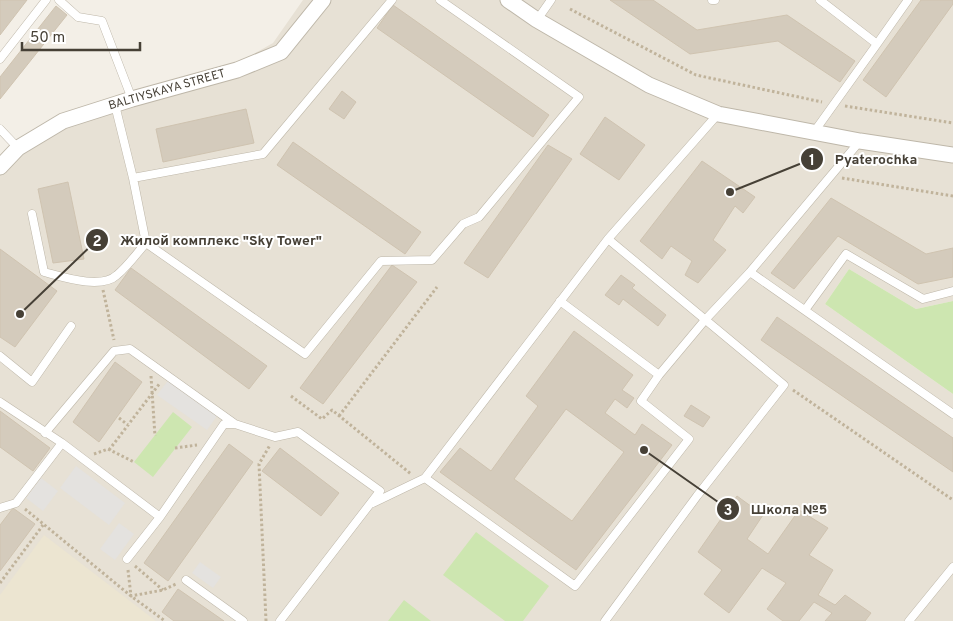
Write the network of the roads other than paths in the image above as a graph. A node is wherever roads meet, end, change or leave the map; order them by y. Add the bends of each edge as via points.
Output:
1 (46, 0) edge
2 (59, 0) edge
3 (323, 0) edge
4 (392, 0) edge
5 (440, 0) edge
6 (508, 0) edge
7 (551, 0) edge
8 (820, 0) edge
9 (908, 0) edge
10 (537, 20) junction
11 (877, 44) junction
12 (0, 59) edge
13 (132, 99) junction
14 (115, 105) junction
15 (718, 114) junction
16 (0, 129) edge
17 (814, 132) junction
18 (860, 141) junction
19 (18, 148) junction
20 (953, 155) edge
21 (0, 167) edge
22 (133, 178) junction
23 (32, 214) dead end
24 (608, 239) junction
25 (146, 243) junction
26 (750, 272) junction
27 (953, 291) edge
28 (560, 301) junction
29 (805, 310) junction
30 (705, 320) junction
31 (71, 326) dead end
32 (0, 356) edge
33 (659, 375) junction
34 (0, 402) edge
35 (953, 414) edge
36 (235, 424) junction
37 (45, 433) junction
38 (62, 443) junction
39 (422, 479) junction
40 (370, 504) junction
41 (0, 508) edge
42 (160, 517) junction
43 (127, 559) road end
44 (953, 567) edge
45 (186, 580) road end
46 (243, 621) edge
47 (280, 621) edge
48 (605, 621) edge
49 (909, 621) edge

1 - 12 lane
2 - 13 lane via 78,17 102,21
3 - 13 street, BALTIYSKAYA STREET via 281,52 237,70
4 - 22 lane via 263,154
5 - 25 lane via 579,97 479,216 463,224 432,260 381,261 305,354
6 - 10 street
7 - 10 lane
8 - 11 lane
9 - 11 lane
10 - 15 street via 649,85
11 - 17 lane
13 - 14 street, BALTIYSKAYA STREET
14 - 19 street, BALTIYSKAYA STREET via 63,121
14 - 22 lane
15 - 17 street
15 - 24 lane
16 - 19 lane
17 - 18 street
18 - 20 street
18 - 26 lane
19 - 21 street, BALTIYSKAYA STREET
22 - 25 lane
23 - 25 lane via 44,272 86,282 116,277
24 - 28 lane
24 - 30 lane
26 - 29 lane
26 - 30 lane
27 - 29 lane via 923,299 846,254
28 - 33 lane
28 - 39 lane
29 - 35 lane
30 - 33 lane
30 - 48 lane via 784,384
31 - 32 lane via 32,382
33 - 39 lane via 642,401 689,439 575,586
34 - 37 lane
36 - 37 lane via 130,349 114,351
36 - 40 lane via 275,437 298,432 380,491
36 - 42 lane via 224,424
37 - 38 lane
38 - 41 lane via 16,503
38 - 42 lane
39 - 40 lane
40 - 47 lane
42 - 43 lane
44 - 49 lane
45 - 46 lane

